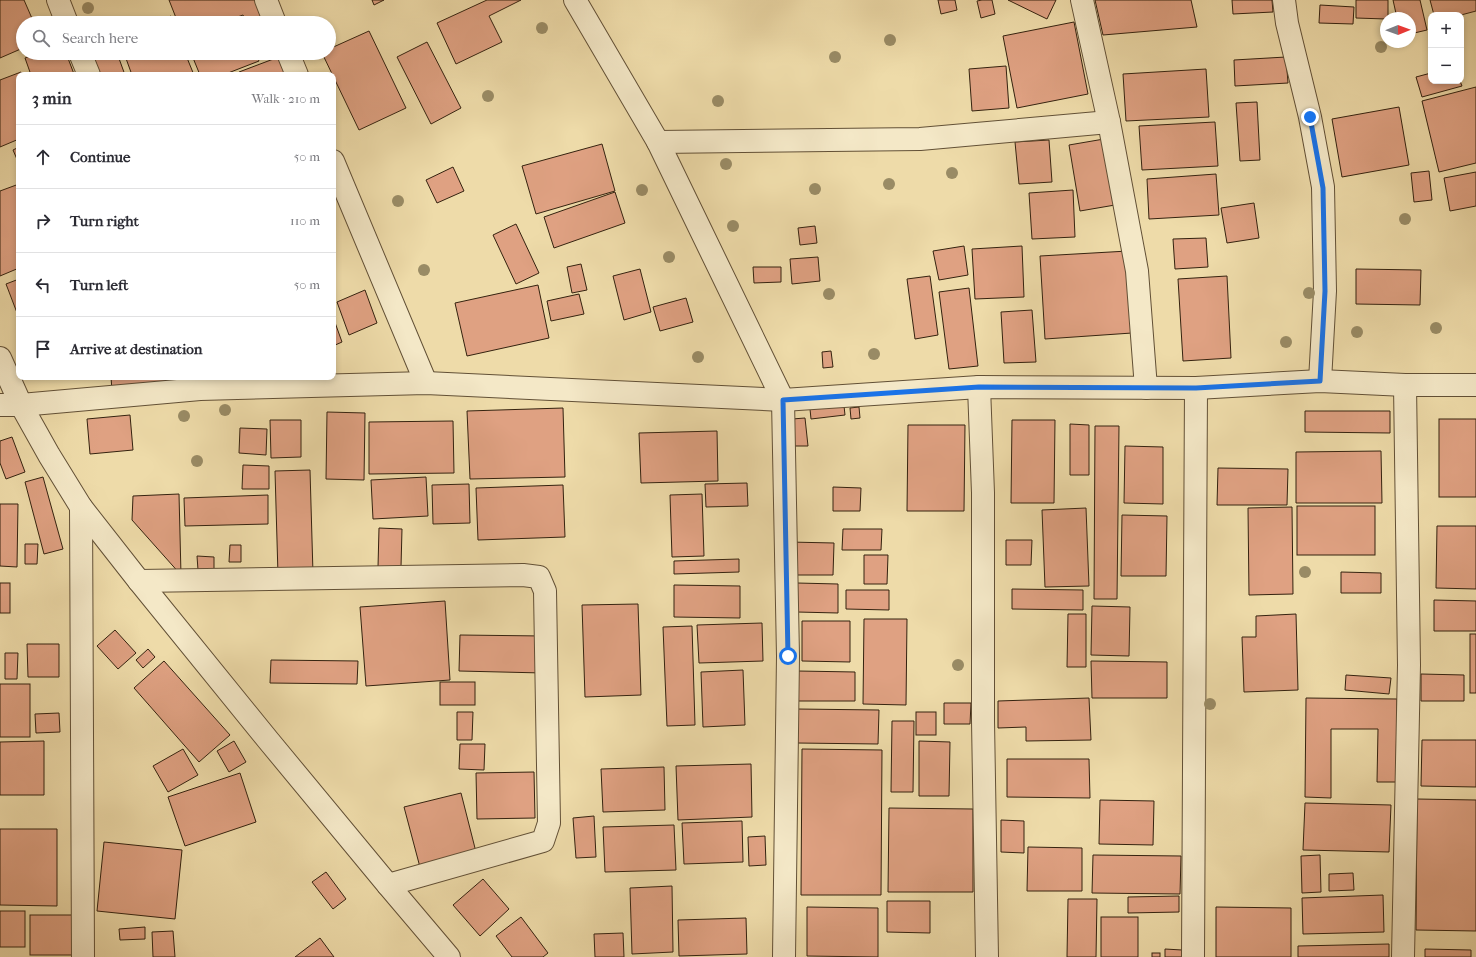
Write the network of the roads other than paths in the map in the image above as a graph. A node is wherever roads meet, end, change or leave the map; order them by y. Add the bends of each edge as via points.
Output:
1 (58, 0) edge
2 (266, 0) edge
3 (575, 0) edge
4 (1082, 0) edge
5 (1284, 0) edge
6 (64, 16) edge
7 (273, 16) edge
8 (83, 60) edge
9 (291, 60) edge
10 (88, 72) edge
11 (296, 72) edge
12 (1109, 122) junction
13 (658, 142) junction
14 (336, 167) edge
15 (0, 358) edge
16 (1320, 381) junction
17 (198, 383) edge
18 (426, 383) junction
19 (1405, 385) junction
20 (1476, 385) edge
21 (979, 387) junction
22 (1146, 388) junction
23 (1196, 388) junction
24 (783, 400) junction
25 (10, 405) edge
26 (81, 506) junction
27 (139, 581) junction
28 (388, 885) junction
29 (83, 957) edge
30 (449, 957) edge
31 (784, 957) edge
32 (987, 957) edge
33 (1193, 957) edge
34 (1403, 957) edge

1 - 6 street
2 - 7 street
3 - 13 street
4 - 12 street
5 - 16 street via 1323,188 1325,291
8 - 10 street
9 - 11 street
12 - 13 street via 920,139
12 - 22 street via 1137,271
13 - 24 street
14 - 18 street
15 - 25 street
16 - 19 street
16 - 23 street
17 - 18 street
17 - 25 street
18 - 24 street
19 - 20 street
19 - 34 street via 1409,665
21 - 22 street
21 - 24 street
21 - 32 street via 983,493
22 - 23 street
23 - 33 street
24 - 31 street via 788,656
25 - 26 street via 49,455
26 - 27 street
26 - 29 street
27 - 28 street
27 - 28 street via 523,575 539,577 546,598 549,823 543,841
28 - 30 street

